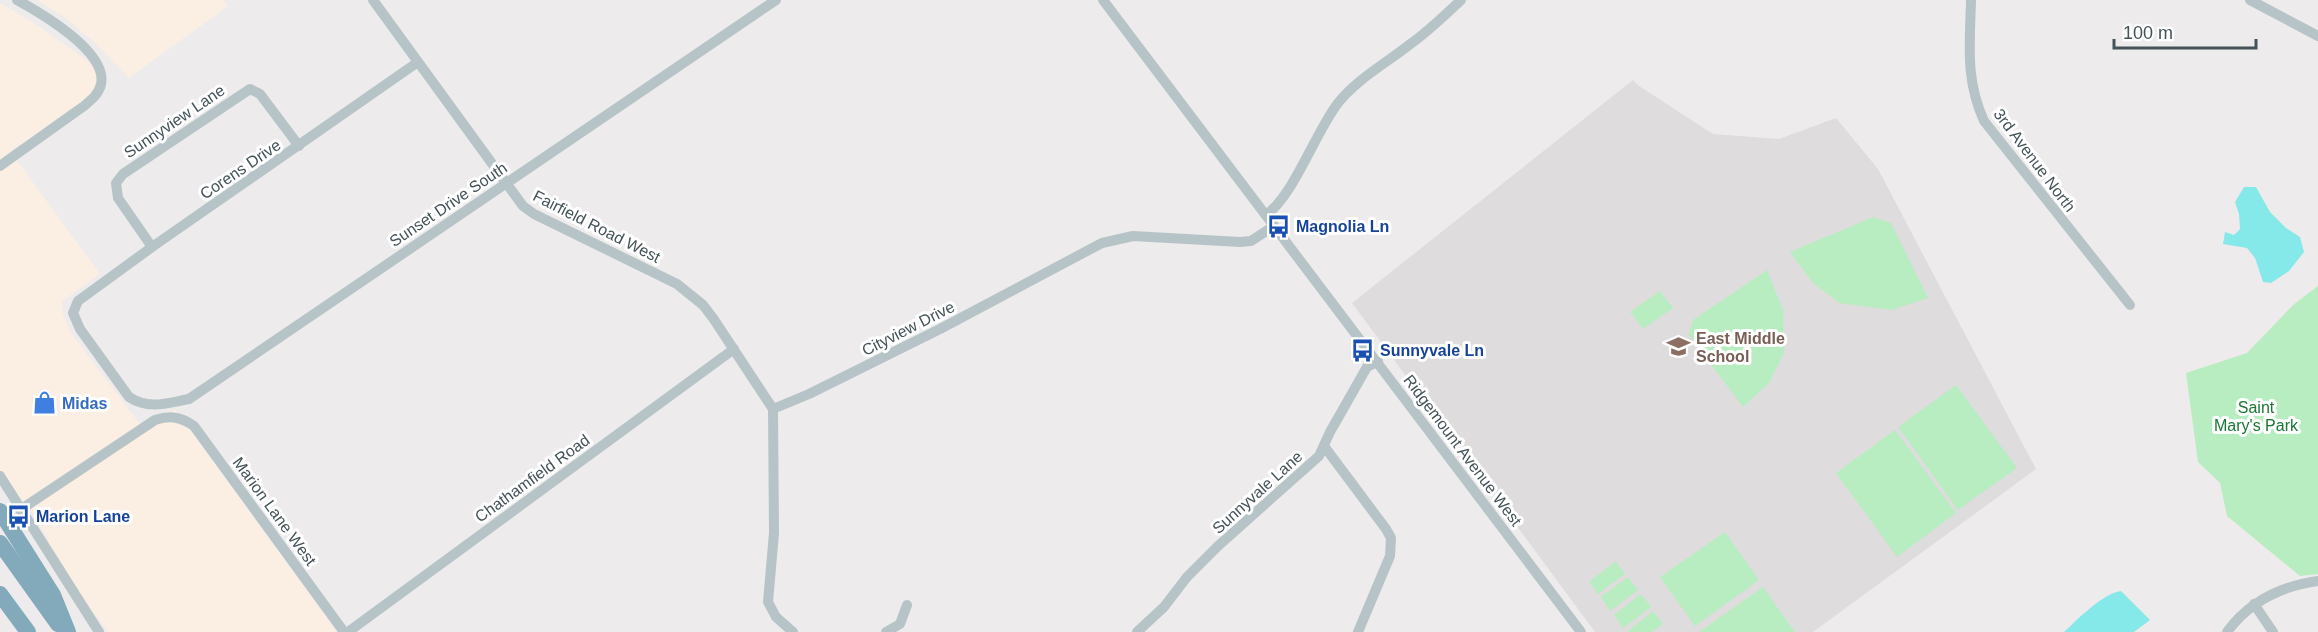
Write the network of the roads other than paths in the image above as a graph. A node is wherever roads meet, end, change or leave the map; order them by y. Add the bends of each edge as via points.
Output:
1 (17, 0) edge
2 (776, 0) edge
3 (1103, 0) edge
4 (1461, 0) edge
5 (2250, 0) edge
6 (379, 2) edge
7 (1971, 6) edge
8 (2318, 36) edge
9 (418, 62) junction
10 (299, 146) junction
11 (0, 166) edge
12 (506, 183) junction
13 (1266, 215) junction
14 (1274, 226) junction
15 (152, 247) junction
16 (78, 300) joint
17 (2130, 305) dead end
18 (734, 349) junction
19 (1378, 361) junction
20 (773, 409) junction
21 (1324, 446) junction
22 (0, 476) edge
23 (20, 510) junction
24 (0, 511) edge
25 (0, 543) edge
26 (2318, 581) edge
27 (0, 594) edge
28 (2254, 604) junction
29 (907, 605) dead end
30 (28, 632) edge
31 (66, 632) edge
32 (99, 632) edge
33 (346, 632) edge
34 (793, 632) edge
35 (886, 632) edge
36 (1137, 632) edge
37 (1358, 632) edge
38 (1581, 632) edge
39 (2227, 632) edge
40 (2272, 632) edge

1 - 11 street via 49,20 96,59 101,84 84,106
2 - 12 street, Sunset Drive South
3 - 13 street, Ridgemount Avenue West
4 - 13 street via 1411,44 1350,89 1337,104 1279,204
5 - 8 street
6 - 9 street, Fairfield Road West
7 - 17 street, 3rd Avenue North via 1971,81 1984,121
9 - 10 street, Corens Drive
9 - 12 street, Fairfield Road West
10 - 15 street, Corens Drive
10 - 15 street, Sunnyview Lane via 260,94 250,89 123,174 116,183 118,198
12 - 16 street, Sunset Drive South via 189,399 148,406 129,397 80,329 73,313
12 - 18 street, Fairfield Road West via 534,214 677,284 703,305
13 - 14 street, Ridgemount Avenue West
14 - 19 street, Ridgemount Avenue West
14 - 20 street, Cityview Drive via 1251,241 1133,236 1102,243 940,330
15 - 16 street, Corens Drive
18 - 20 street, Fairfield Road West
18 - 33 street, Chathamfield Road
19 - 21 street, Sunnyvale Lane via 1366,367
19 - 38 street, Ridgemount Avenue West
20 - 34 street via 774,533 768,602 776,617
21 - 36 street, Sunnyvale Lane via 1309,466 1218,546
21 - 37 street via 1391,538 1390,556
22 - 23 street
23 - 32 street
23 - 33 street, Marion Lane West via 155,420 176,417 194,426
24 - 31 highway via 53,595
25 - 31 highway
26 - 28 street via 2284,589
27 - 30 highway
28 - 39 street
28 - 40 street
29 - 35 street via 900,624

